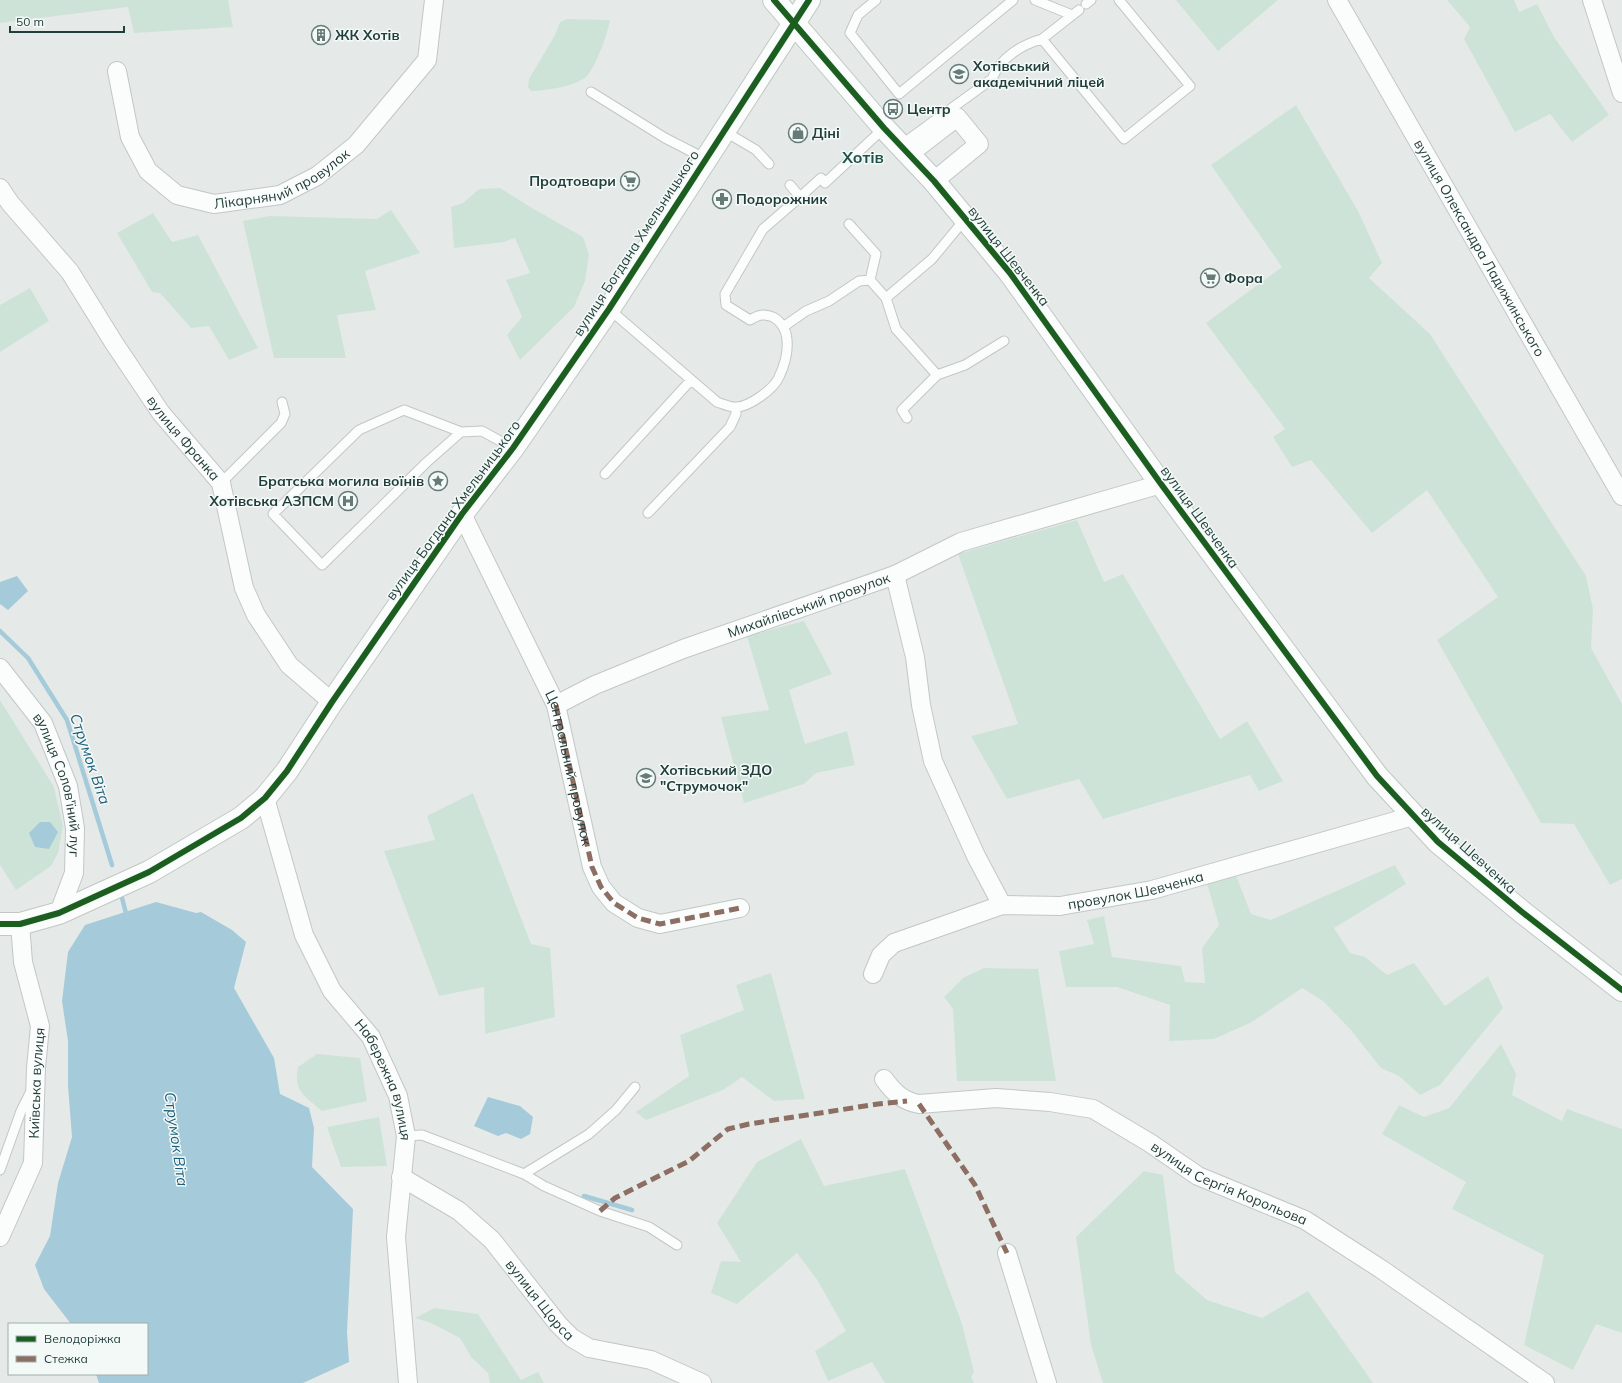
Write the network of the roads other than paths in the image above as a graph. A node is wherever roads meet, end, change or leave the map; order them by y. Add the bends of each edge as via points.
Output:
1 (434, 0) edge
2 (774, 0) edge
3 (810, 0) edge
4 (876, 0) edge
5 (1014, 0) edge
6 (1035, 0) edge
7 (1119, 0) edge
8 (1337, 0) edge
9 (1592, 0) edge
10 (794, 24) junction
11 (1042, 39) junction
12 (117, 71) dead end
13 (591, 92) dead end
14 (1622, 93) edge
15 (884, 128) junction
16 (724, 131) junction
17 (905, 150) junction
18 (706, 159) junction
19 (769, 164) dead end
20 (934, 181) junction
21 (790, 186) dead end
22 (0, 188) edge
23 (800, 197) junction
24 (965, 219) junction
25 (849, 224) dead end
26 (870, 280) junction
27 (886, 298) junction
28 (609, 309) junction
29 (783, 327) junction
30 (1004, 341) dead end
31 (937, 375) junction
32 (691, 380) junction
33 (282, 402) dead end
34 (736, 408) junction
35 (907, 418) dead end
36 (461, 432) junction
37 (513, 448) junction
38 (605, 474) dead end
39 (221, 483) junction
40 (1161, 484) junction
41 (1622, 496) edge
42 (648, 513) dead end
43 (462, 514) junction
44 (895, 575) junction
45 (0, 668) edge
46 (332, 702) junction
47 (556, 705) junction
48 (265, 798) junction
49 (1413, 816) junction
50 (1002, 905) junction
51 (740, 908) dead end
52 (59, 913) junction
53 (10, 924) edge
54 (873, 974) dead end
55 (1622, 990) edge
56 (884, 1079) dead end
57 (36, 1081) junction
58 (635, 1087) dead end
59 (406, 1136) junction
60 (0, 1170) edge
61 (524, 1174) junction
62 (402, 1177) junction
63 (0, 1237) edge
64 (677, 1245) dead end
65 (1007, 1253) dead end
66 (408, 1383) edge
67 (702, 1383) edge
68 (1047, 1383) edge
69 (1545, 1383) edge

1 - 12 street, Лікарняний провулок via 427,60 356,145 317,176 280,195 214,204 176,195 148,171 130,137
2 - 10 street, вулиця Шевченка
3 - 10 street, вулиця Богдана Хмельницького
4 - 5 lane via 858,15 850,33 899,94
6 - 11 lane via 1075,13
7 - 11 lane via 1190,86 1124,139
8 - 41 street, вулиця Олександра Ладижинського
9 - 14 street
10 - 15 street, вулиця Шевченка
10 - 16 street, вулиця Богдана Хмельницького
11 - 17 lane via 1024,44 997,67 992,79
13 - 18 lane via 665,138
15 - 17 street, вулиця Шевченка
15 - 23 lane via 825,183 821,178
16 - 18 street, вулиця Богдана Хмельницького
16 - 19 lane via 756,150
17 - 20 street, вулиця Шевченка
17 - 20 street via 956,117 979,144
18 - 28 street, вулиця Богдана Хмельницького
20 - 24 street, вулиця Шевченка
21 - 23 lane
22 - 39 street, вулиця Франка via 70,272 161,413
23 - 29 lane via 763,229 725,294 726,305 750,320 758,315 767,314 779,321
24 - 27 lane via 932,259
24 - 40 street, вулиця Шевченка via 1010,274
25 - 26 lane via 876,254
26 - 27 lane
26 - 29 lane via 859,281
27 - 31 lane via 896,329
28 - 32 lane
28 - 37 street, вулиця Богдана Хмельницького
29 - 34 lane via 787,333 787,353 779,379 757,400
30 - 31 lane via 965,365
31 - 35 lane via 902,410
32 - 34 lane via 717,402
32 - 38 lane
33 - 39 lane via 285,414 281,423
34 - 42 lane via 730,427
36 - 36 lane via 322,565 273,514 359,430 404,410
36 - 37 lane via 482,430
37 - 43 street, вулиця Богдана Хмельницького
39 - 46 street, вулиця Франка via 244,588 256,615 289,665
40 - 44 street via 962,542
40 - 49 street, вулиця Шевченка via 1377,776
43 - 46 street, вулиця Богдана Хмельницького
43 - 47 street, Центральний провулок
44 - 47 street, Михайлівський провулок via 683,649 595,685
44 - 50 street, Михайлівський провулок via 915,657 921,705 933,761 976,856
45 - 52 street, вулиця Солов'їний луг via 43,723 68,786 75,828 74,873
46 - 48 street, вулиця Богдана Хмельницького via 287,771
47 - 51 street, Центральний провулок via 592,867 601,887 614,903 638,918 660,924
48 - 52 street, вулиця Богдана Хмельницького via 241,818 149,872
48 - 59 street, Набережна вулиця via 304,935 332,990 371,1037 398,1096
49 - 50 street, провулок Шевченка via 1152,890 1060,906
49 - 55 street, вулиця Шевченка via 1438,842 1522,912
50 - 54 street, провулок Шевченка via 894,943 881,955
52 - 53 street, вулиця Богдана Хмельницького
53 - 57 street, Київська вулиця via 40,1026
56 - 69 street, вулиця Сергія Корольова via 893,1091 907,1101 919,1104 996,1098 1050,1102 1093,1109 1198,1176 1305,1220 1406,1286
57 - 60 lane via 21,1111
57 - 63 street, Київська вулиця via 33,1163
58 - 61 lane via 616,1110 589,1134
59 - 61 lane via 422,1135
59 - 62 street, Набережна вулиця
61 - 64 lane via 544,1186 600,1211 649,1227
62 - 66 street, Набережна вулиця via 396,1237
62 - 67 street, вулиця Щорса via 459,1211 492,1240 572,1338 589,1348 651,1360
65 - 68 street

